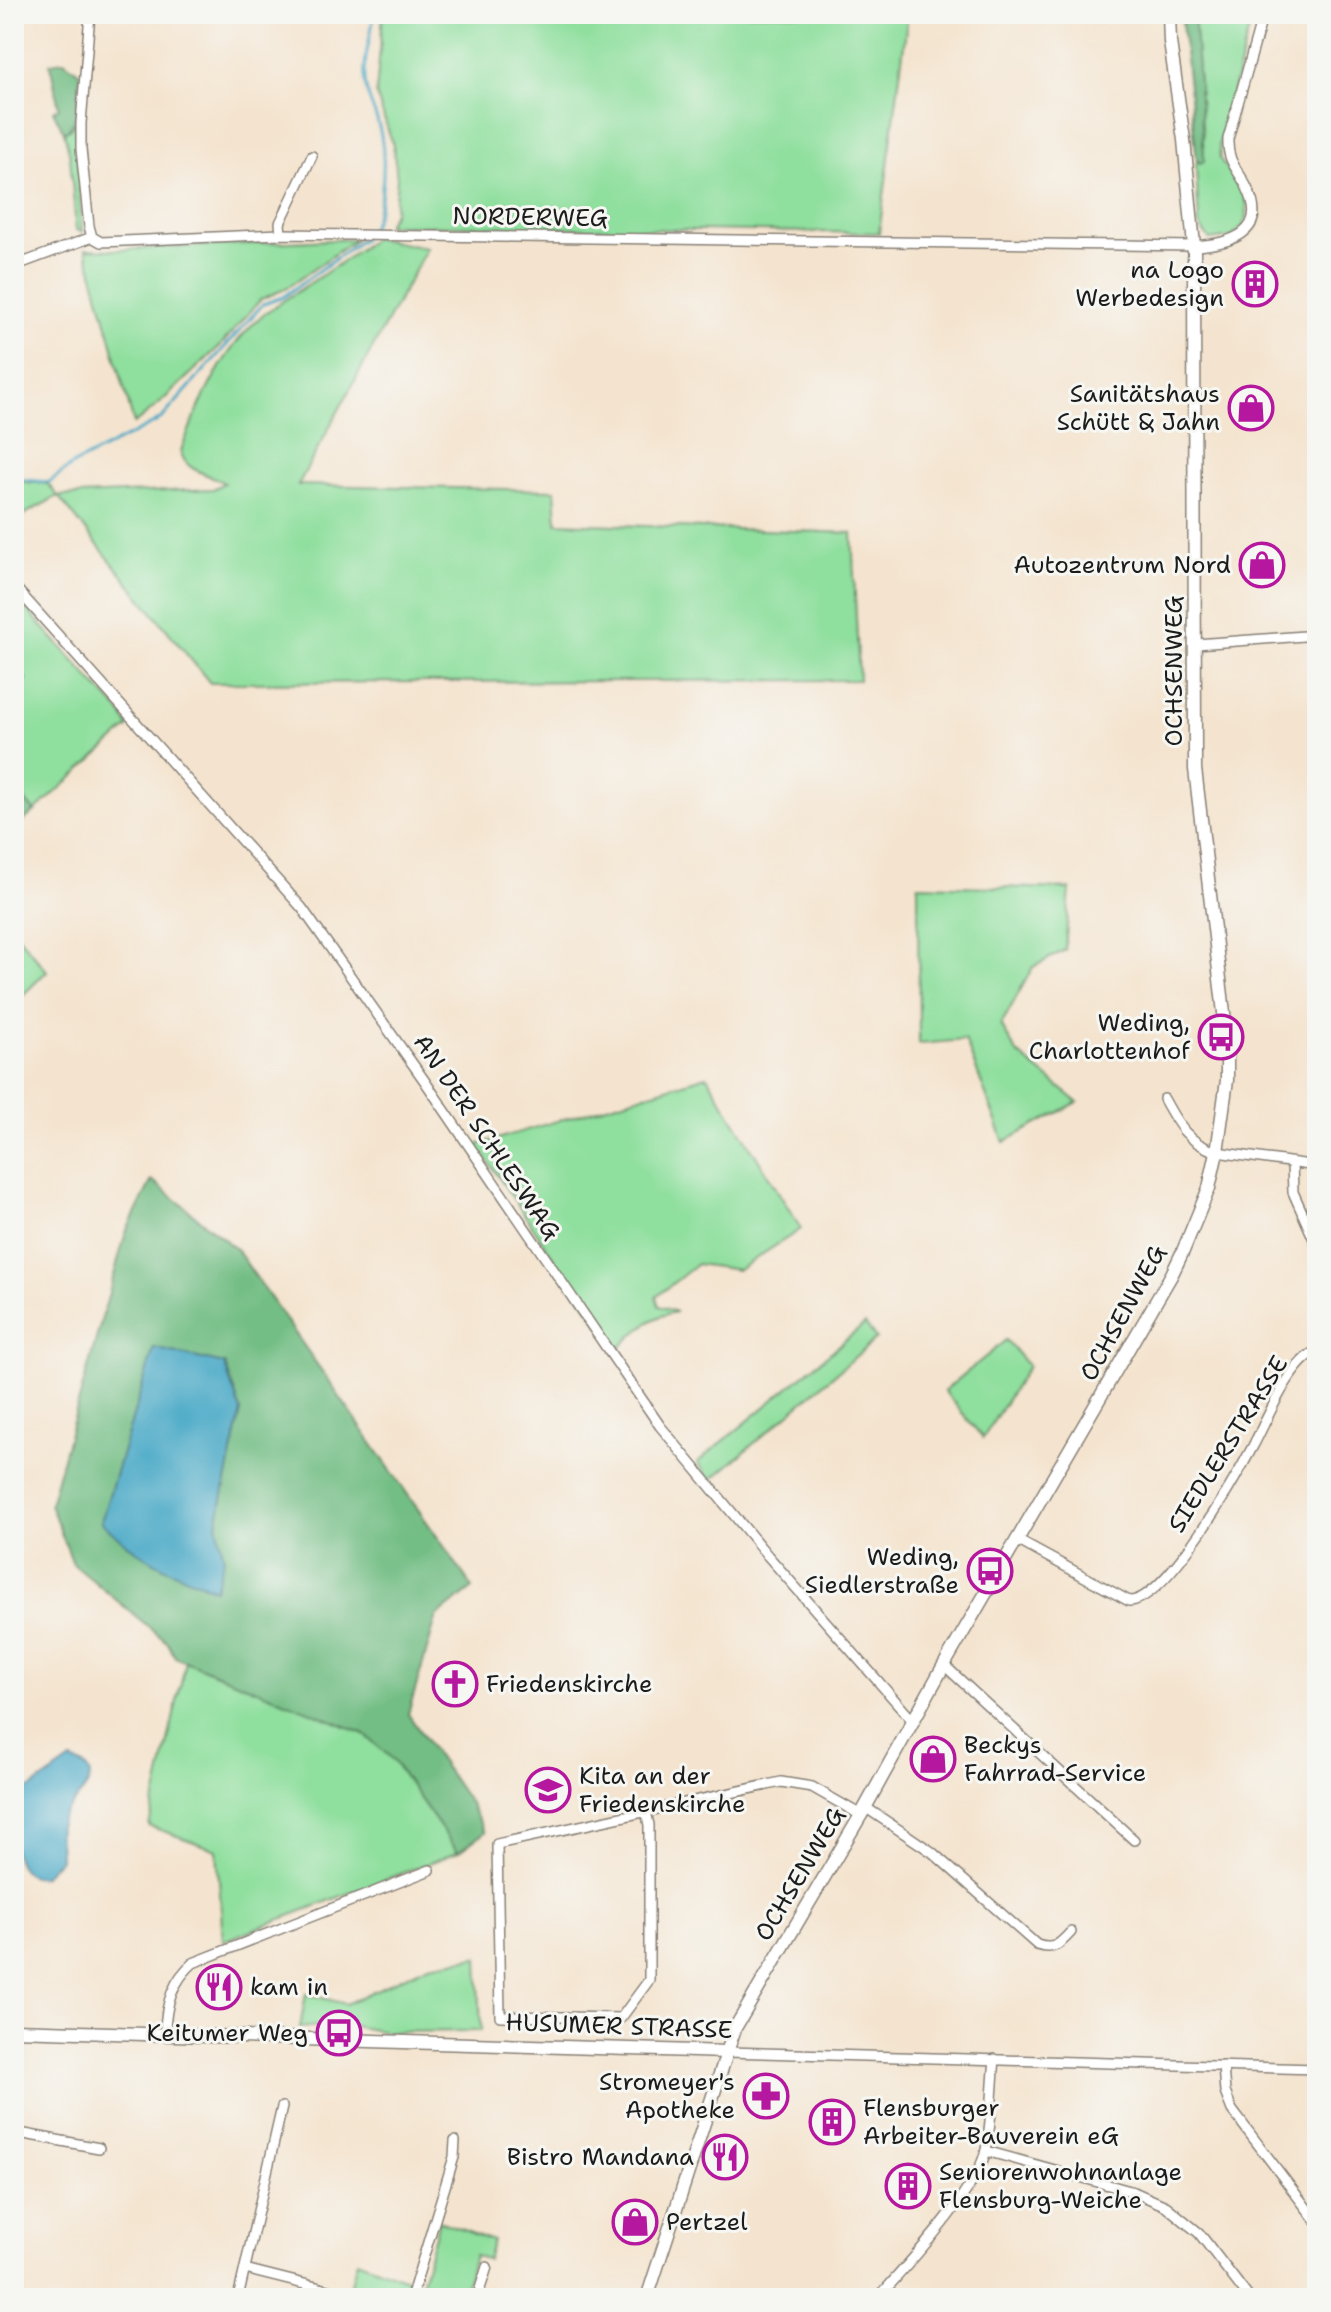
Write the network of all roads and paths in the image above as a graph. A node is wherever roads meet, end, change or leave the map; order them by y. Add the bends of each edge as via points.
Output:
1 (90, 14) edge
2 (1169, 14) edge
3 (1263, 14) edge
4 (312, 156) dead end
5 (281, 234) junction
6 (92, 237) junction
7 (1194, 246) junction
8 (14, 266) edge
9 (14, 586) edge
10 (1317, 635) edge
11 (1196, 644) junction
12 (1164, 1099) dead end
13 (1217, 1152) junction
14 (1292, 1163) junction
15 (1317, 1166) edge
16 (1317, 1246) edge
17 (1317, 1351) edge
18 (1017, 1540) junction
19 (944, 1665) junction
20 (913, 1721) junction
21 (646, 1811) junction
22 (863, 1811) junction
23 (1134, 1840) dead end
24 (430, 1870) dead end
25 (1071, 1932) dead end
26 (14, 2030) edge
27 (165, 2034) junction
28 (727, 2052) junction
29 (995, 2059) junction
30 (1223, 2066) junction
31 (1317, 2069) edge
32 (282, 2107) dead end
33 (14, 2132) edge
34 (455, 2141) dead end
35 (99, 2148) dead end
36 (986, 2151) junction
37 (1317, 2222) edge
38 (487, 2267) dead end
39 (245, 2269) junction
40 (238, 2298) edge
41 (360, 2298) edge
42 (411, 2298) edge
43 (477, 2298) edge
44 (647, 2298) edge
45 (878, 2298) edge
46 (1249, 2298) edge

1 - 6 street via 81,149
2 - 7 main road, OCHSENWEG
3 - 7 street via 1227,155 1248,188 1254,214 1237,238
4 - 5 street via 280,223
5 - 6 street, NORDERWEG via 109,243
5 - 7 street, NORDERWEG
6 - 8 street
7 - 11 main road, OCHSENWEG
9 - 20 street, AN DER SCHLESWAG via 302,908 660,1426
10 - 11 street
11 - 13 main road, OCHSENWEG via 1195,769 1227,1038
12 - 13 street via 1185,1134
13 - 14 street
13 - 18 main road, OCHSENWEG via 1209,1188 1172,1274
14 - 15 street
14 - 16 street via 1293,1192
17 - 18 street, SIEDLERSTRASSE via 1294,1371 1205,1526 1145,1597 1129,1601
18 - 19 main road, OCHSENWEG
19 - 20 main road, OCHSENWEG
19 - 23 street
20 - 22 main road, OCHSENWEG
21 - 21 street via 497,1844 500,2016 621,2018 649,1980
21 - 22 street via 781,1782 812,1787
22 - 25 street via 957,1873 1037,1945 1056,1947
22 - 28 main road, OCHSENWEG via 735,2028
24 - 27 street via 193,1963 168,2004
26 - 27 main road, HUSUMER STRASSE
27 - 28 main road, HUSUMER STRASSE
28 - 29 street, HUSUMER STRASSE
28 - 44 main road, OCHSENWEG
29 - 30 street, HUSUMER STRASSE
29 - 36 street
30 - 31 street, HUSUMER STRASSE
30 - 37 street via 1232,2110
32 - 39 street
33 - 35 street
34 - 42 street
36 - 45 street via 957,2203
36 - 46 street via 1134,2192 1166,2206 1199,2233
38 - 43 street
39 - 40 street
39 - 41 street

